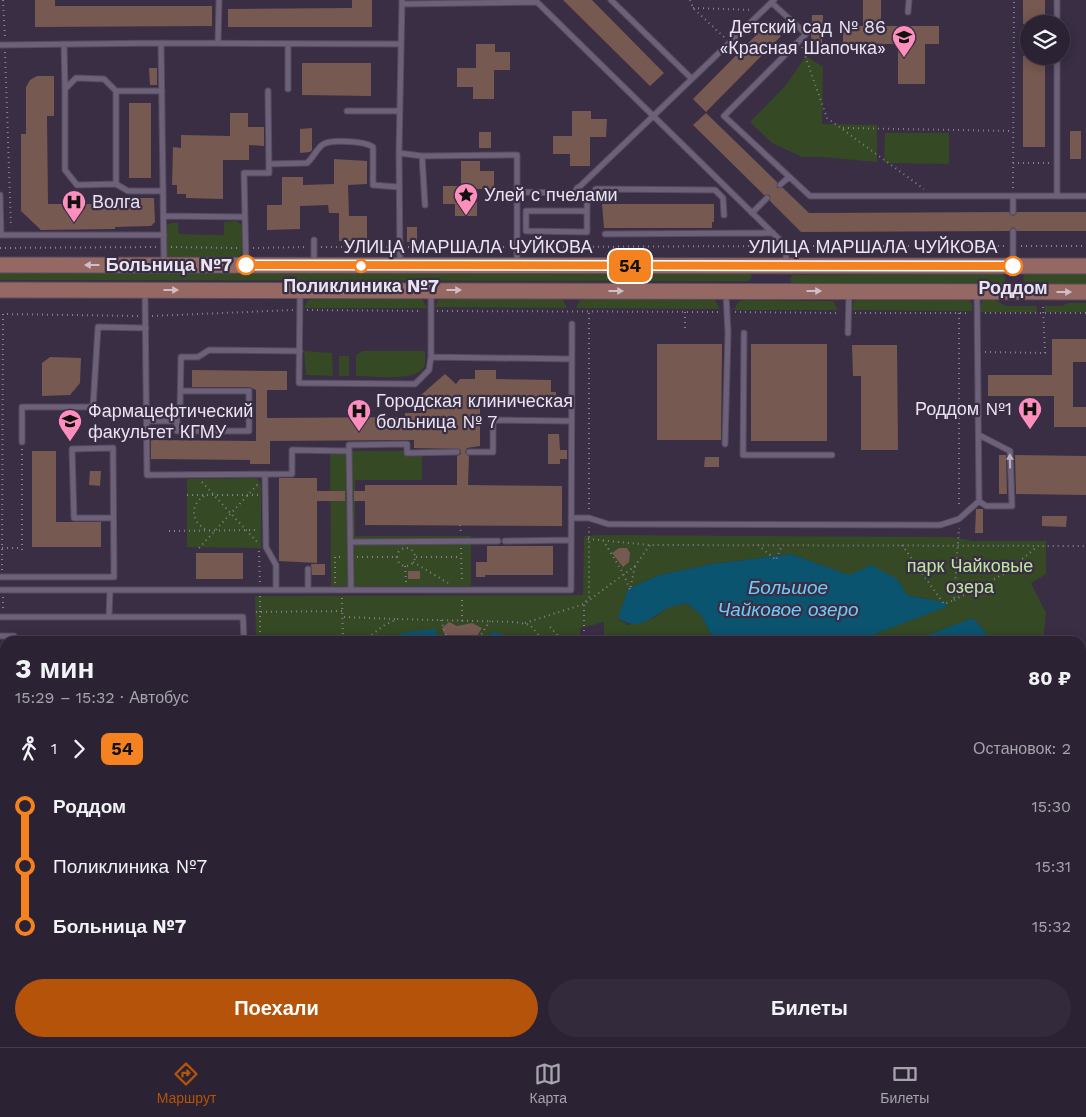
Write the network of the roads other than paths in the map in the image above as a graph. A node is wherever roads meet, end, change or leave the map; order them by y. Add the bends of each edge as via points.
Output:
1 (220, 0) edge
2 (611, 0) edge
3 (908, 0) edge
4 (1057, 0) edge
5 (773, 1) edge
6 (402, 2) edge
7 (908, 12) dead end
8 (1057, 15) edge
9 (161, 43) junction
10 (64, 44) junction
11 (218, 44) junction
12 (288, 44) junction
13 (401, 44) junction
14 (3, 45) edge
15 (1057, 65) edge
16 (691, 78) junction
17 (64, 88) junction
18 (288, 89) dead end
19 (116, 91) junction
20 (162, 91) junction
21 (268, 92) dead end
22 (347, 111) dead end
23 (399, 111) junction
24 (653, 116) junction
25 (398, 153) junction
26 (422, 156) junction
27 (269, 164) junction
28 (789, 177) junction
29 (116, 184) junction
30 (780, 185) dead end
31 (398, 187) junction
32 (578, 188) junction
33 (164, 191) junction
34 (517, 192) junction
35 (0, 195) edge
36 (1012, 196) junction
37 (1058, 196) junction
38 (1086, 196) edge
39 (587, 198) junction
40 (767, 198) dead end
41 (425, 205) dead end
42 (587, 211) junction
43 (1013, 212) dead end
44 (752, 213) junction
45 (724, 215) dead end
46 (164, 216) junction
47 (245, 217) junction
48 (1013, 231) dead end
49 (773, 233) junction
50 (605, 234) dead end
51 (164, 235) junction
52 (314, 240) dead end
53 (0, 265) edge
54 (165, 265) junction
55 (246, 265) junction
56 (314, 266) junction
57 (400, 266) junction
58 (517, 266) junction
59 (786, 266) junction
60 (1013, 266) junction
61 (1086, 266) edge
62 (0, 290) edge
63 (145, 290) junction
64 (300, 290) junction
65 (431, 290) junction
66 (726, 291) junction
67 (786, 291) junction
68 (849, 291) junction
69 (977, 292) junction
70 (1014, 292) junction
71 (1086, 292) edge
72 (572, 324) dead end
73 (146, 328) junction
74 (744, 333) dead end
75 (848, 333) dead end
76 (300, 352) junction
77 (431, 358) junction
78 (570, 359) junction
79 (181, 391) junction
80 (147, 421) junction
81 (177, 421) junction
82 (570, 421) junction
83 (978, 435) junction
84 (22, 442) road end
85 (725, 444) dead end
86 (349, 451) junction
87 (457, 452) dead end
88 (469, 452) dead end
89 (832, 455) dead end
90 (265, 474) junction
91 (979, 501) junction
92 (114, 518) junction
93 (570, 518) junction
94 (570, 540) junction
95 (498, 541) dead end
96 (505, 541) dead end
97 (350, 542) junction
98 (308, 569) dead end
99 (0, 577) edge
100 (0, 590) edge
101 (110, 590) junction
102 (276, 590) junction
103 (308, 590) junction
104 (351, 590) junction
105 (109, 616) junction
106 (0, 617) edge
107 (0, 636) edge
108 (14, 636) edge
109 (244, 636) edge
110 (817, 1047) edge
111 (861, 1047) edge
112 (1015, 1047) edge
113 (1022, 1047) edge

1 - 11 lane
2 - 16 lane
3 - 7 lane
4 - 8 lane
5 - 16 lane
5 - 28 lane via 806,34 724,116
6 - 13 lane
6 - 24 lane via 537,2
9 - 10 lane
9 - 11 lane
9 - 20 lane
10 - 14 lane
10 - 17 lane
11 - 12 lane
12 - 13 lane
12 - 18 lane
13 - 23 lane
15 - 37 lane
16 - 24 lane
17 - 19 lane via 76,78 104,79
17 - 29 lane via 64,170 77,185
19 - 20 lane
19 - 29 lane
20 - 33 lane
21 - 27 lane
22 - 23 lane
23 - 25 lane
24 - 32 lane
24 - 44 lane
25 - 26 lane
25 - 31 lane
26 - 34 lane via 517,155
26 - 41 lane
27 - 31 lane via 307,163 328,142 363,142 373,147 373,184
27 - 47 lane via 269,172 244,173
28 - 30 lane
28 - 36 lane via 810,196
29 - 33 lane via 128,191
31 - 57 lane
32 - 34 lane via 572,193
32 - 39 lane
33 - 46 lane
34 - 58 lane
35 - 51 lane via 1,235
36 - 37 lane
36 - 43 lane
37 - 38 lane
39 - 42 lane
39 - 45 lane via 596,189 715,190 723,198
40 - 44 lane
42 - 42 lane via 587,232 526,232 526,211
44 - 49 lane
46 - 47 lane
46 - 51 lane
47 - 55 lane
48 - 60 lane
49 - 50 lane
49 - 59 lane via 786,246
51 - 54 lane
52 - 56 lane
54 -> 53 main road, УЛИЦА МАРШАЛА ЧУЙКОВА
54 - 55 main road, УЛИЦА МАРШАЛА ЧУЙКОВА
55 - 56 main road, УЛИЦА МАРШАЛА ЧУЙКОВА
56 - 57 main road, УЛИЦА МАРШАЛА ЧУЙКОВА
57 - 58 main road, УЛИЦА МАРШАЛА ЧУЙКОВА
58 - 59 main road, УЛИЦА МАРШАЛА ЧУЙКОВА
59 - 60 main road, УЛИЦА МАРШАЛА ЧУЙКОВА
59 - 67 main road
60 - 61 main road, УЛИЦА МАРШАЛА ЧУЙКОВА
60 - 70 main road
62 - 63 main road
63 -> 64 main road
63 - 73 lane
64 - 65 main road
64 - 76 lane
65 -> 66 main road
65 - 77 lane
66 - 67 main road
66 - 85 lane
67 -> 68 main road
68 - 69 main road
68 - 75 lane
69 - 70 main road
69 - 83 lane
70 -> 71 main road
72 - 78 lane
73 - 80 lane
73 - 84 lane via 98,328 93,407 22,407
74 - 89 lane via 743,455
76 - 77 lane via 300,384 415,384 429,370
76 - 79 lane via 209,350 198,358 181,358
77 - 78 lane
78 - 82 lane
79 - 81 lane
79 - 81 lane via 249,391 249,431 177,431
80 - 81 lane
80 - 90 lane via 147,475
82 - 88 lane via 493,420 493,452
82 - 93 lane
83 - 91 lane
91 -> 83 lane via 986,506 1012,506 1010,451
86 - 87 lane via 349,445 407,444 406,453
86 - 90 lane via 292,450 292,474
86 - 97 lane
90 - 102 lane via 266,547 276,565
91 - 93 lane via 959,519 940,525 608,524 589,518
92 - 92 lane via 113,448 72,449 74,518
92 - 99 lane via 114,577
93 - 94 lane
94 - 96 lane
94 - 104 lane via 570,590
95 - 97 lane
97 - 104 lane
98 - 103 lane
100 - 101 lane
101 - 102 lane
101 - 105 lane
102 - 103 lane
103 - 104 lane
105 - 106 lane
105 - 109 lane via 243,617
107 - 108 lane
110 - 111 street
111 - 112 street
112 - 113 street

